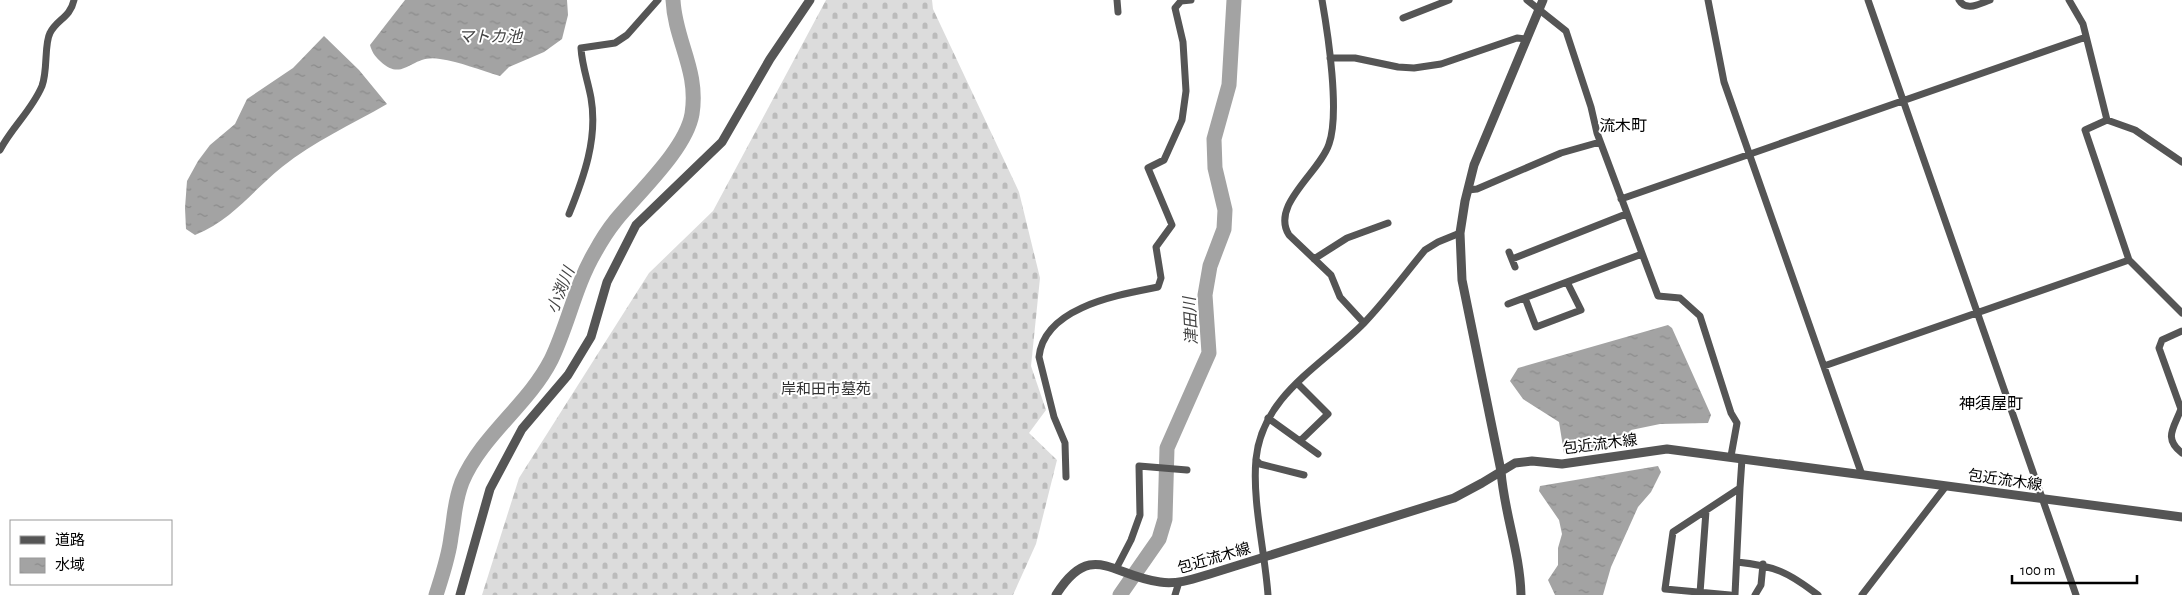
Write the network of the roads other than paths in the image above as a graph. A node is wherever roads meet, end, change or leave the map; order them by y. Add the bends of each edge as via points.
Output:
1 (74, 0) edge
2 (658, 0) edge
3 (810, 0) edge
4 (1117, 0) edge
5 (1191, 0) edge
6 (1322, 0) edge
7 (1449, 0) edge
8 (1527, 0) edge
9 (1543, 0) edge
10 (1708, 0) edge
11 (1868, 0) edge
12 (1959, 0) edge
13 (1990, 0) edge
14 (2069, 0) edge
15 (1539, 10) junction
16 (1118, 12) dead end
17 (1404, 18) dead end
18 (2086, 38) junction
19 (1527, 39) junction
20 (1330, 58) junction
21 (1902, 102) junction
22 (2107, 120) junction
23 (1600, 142) junction
24 (0, 150) edge
25 (1750, 155) junction
26 (2182, 162) edge
27 (1468, 190) junction
28 (1621, 199) junction
29 (569, 214) dead end
30 (1626, 214) junction
31 (1388, 223) dead end
32 (1460, 233) junction
33 (1642, 254) junction
34 (1314, 259) junction
35 (1512, 259) dead end
36 (2129, 260) junction
37 (1567, 282) junction
38 (1525, 298) junction
39 (2182, 301) edge
40 (1508, 304) dead end
41 (1976, 311) junction
42 (2180, 311) edge
43 (1364, 323) junction
44 (2182, 331) edge
45 (1824, 366) junction
46 (1297, 384) junction
47 (1268, 418) junction
48 (1300, 441) junction
49 (2182, 453) edge
50 (1318, 454) dead end
51 (1730, 456) junction
52 (1742, 459) junction
53 (1256, 460) junction
54 (1187, 470) dead end
55 (1501, 471) junction
56 (1862, 475) junction
57 (1066, 476) dead end
58 (1304, 476) dead end
59 (1946, 486) junction
60 (1740, 488) junction
61 (2043, 499) junction
62 (1706, 511) junction
63 (2182, 518) edge
64 (1265, 557) junction
65 (1737, 562) junction
66 (1763, 564) junction
67 (1119, 570) junction
68 (1179, 582) junction
69 (1700, 593) junction
70 (460, 595) edge
71 (1056, 595) edge
72 (1175, 595) edge
73 (1268, 595) edge
74 (1520, 595) edge
75 (1730, 595) edge
76 (1735, 595) edge
77 (1755, 595) edge
78 (1818, 595) edge
79 (1862, 595) edge
80 (2076, 595) edge

1 - 24 street via 72,9 49,34 42,86
2 - 29 street via 627,35 615,43 580,48 593,122 585,174
3 - 70 street via 770,59 722,142 636,225 607,282 591,337 568,375 522,430 490,489
4 - 16 street
5 - 57 street via 1181,1 1175,8 1183,42 1186,91 1182,120 1164,160 1148,168 1172,224 1156,247 1162,278 1158,287 1117,295 1074,311 1049,332 1040,348 1039,357 1054,417 1066,442
6 - 20 street
7 - 17 street
8 - 15 street
9 - 15 street
10 - 25 street via 1724,82
11 - 21 street
12 - 13 street via 1969,7
14 - 18 street via 2083,24
15 - 19 street
15 - 23 street via 1566,31
18 - 21 street
18 - 22 street
19 - 20 street via 1517,38 1441,64 1414,68 1355,58
19 - 27 street via 1474,165
20 - 34 street via 1333,129 1329,144 1287,206 1284,217 1284,228
21 - 25 street
21 - 41 street
22 - 26 street via 2135,130
22 - 36 street via 2085,130
23 - 27 street via 1561,153
23 - 28 street
25 - 28 street
25 - 45 street
27 - 32 street
28 - 30 street
30 - 33 street
30 - 35 street
31 - 34 street via 1347,238
32 - 43 street via 1425,250
32 - 55 street via 1462,280
33 - 37 street
33 - 51 street via 1658,296 1680,298 1700,316 1731,413 1738,423
34 - 43 street via 1331,275 1340,297
36 - 41 street
36 - 42 street
37 - 38 street
37 - 38 street via 1581,310 1536,327
38 - 40 street
39 - 42 street
41 - 45 street
41 - 61 street
43 - 46 street
44 - 49 street via 2162,340 2159,348 2181,410 2171,442
45 - 56 street
46 - 47 street via 1278,402
46 - 48 street via 1328,414
47 - 48 street
47 - 53 street
48 - 50 street
51 - 52 street, 包近流木線
51 - 55 street, 包近流木線 via 1667,449 1562,464 1515,463
52 - 56 street, 包近流木線
52 - 60 street
53 - 58 street via 1260,464
53 - 64 street via 1256,495
54 - 67 street via 1139,466 1140,515
55 - 64 street, 包近流木線 via 1454,498
55 - 74 street via 1518,553
56 - 59 street, 包近流木線
59 - 61 street, 包近流木線
59 - 79 street
60 - 62 street
60 - 65 street
61 - 63 street, 包近流木線
61 - 80 street
62 - 69 street
62 - 69 street via 1673,532 1665,590
64 - 68 street, 包近流木線
64 - 73 street
65 - 66 street
65 - 76 street
66 - 77 street via 1761,585
66 - 78 street via 1796,578
67 - 68 street, 包近流木線 via 1158,582
67 - 71 street, 包近流木線 via 1094,563 1080,568 1067,576
68 - 72 street
69 - 75 street

